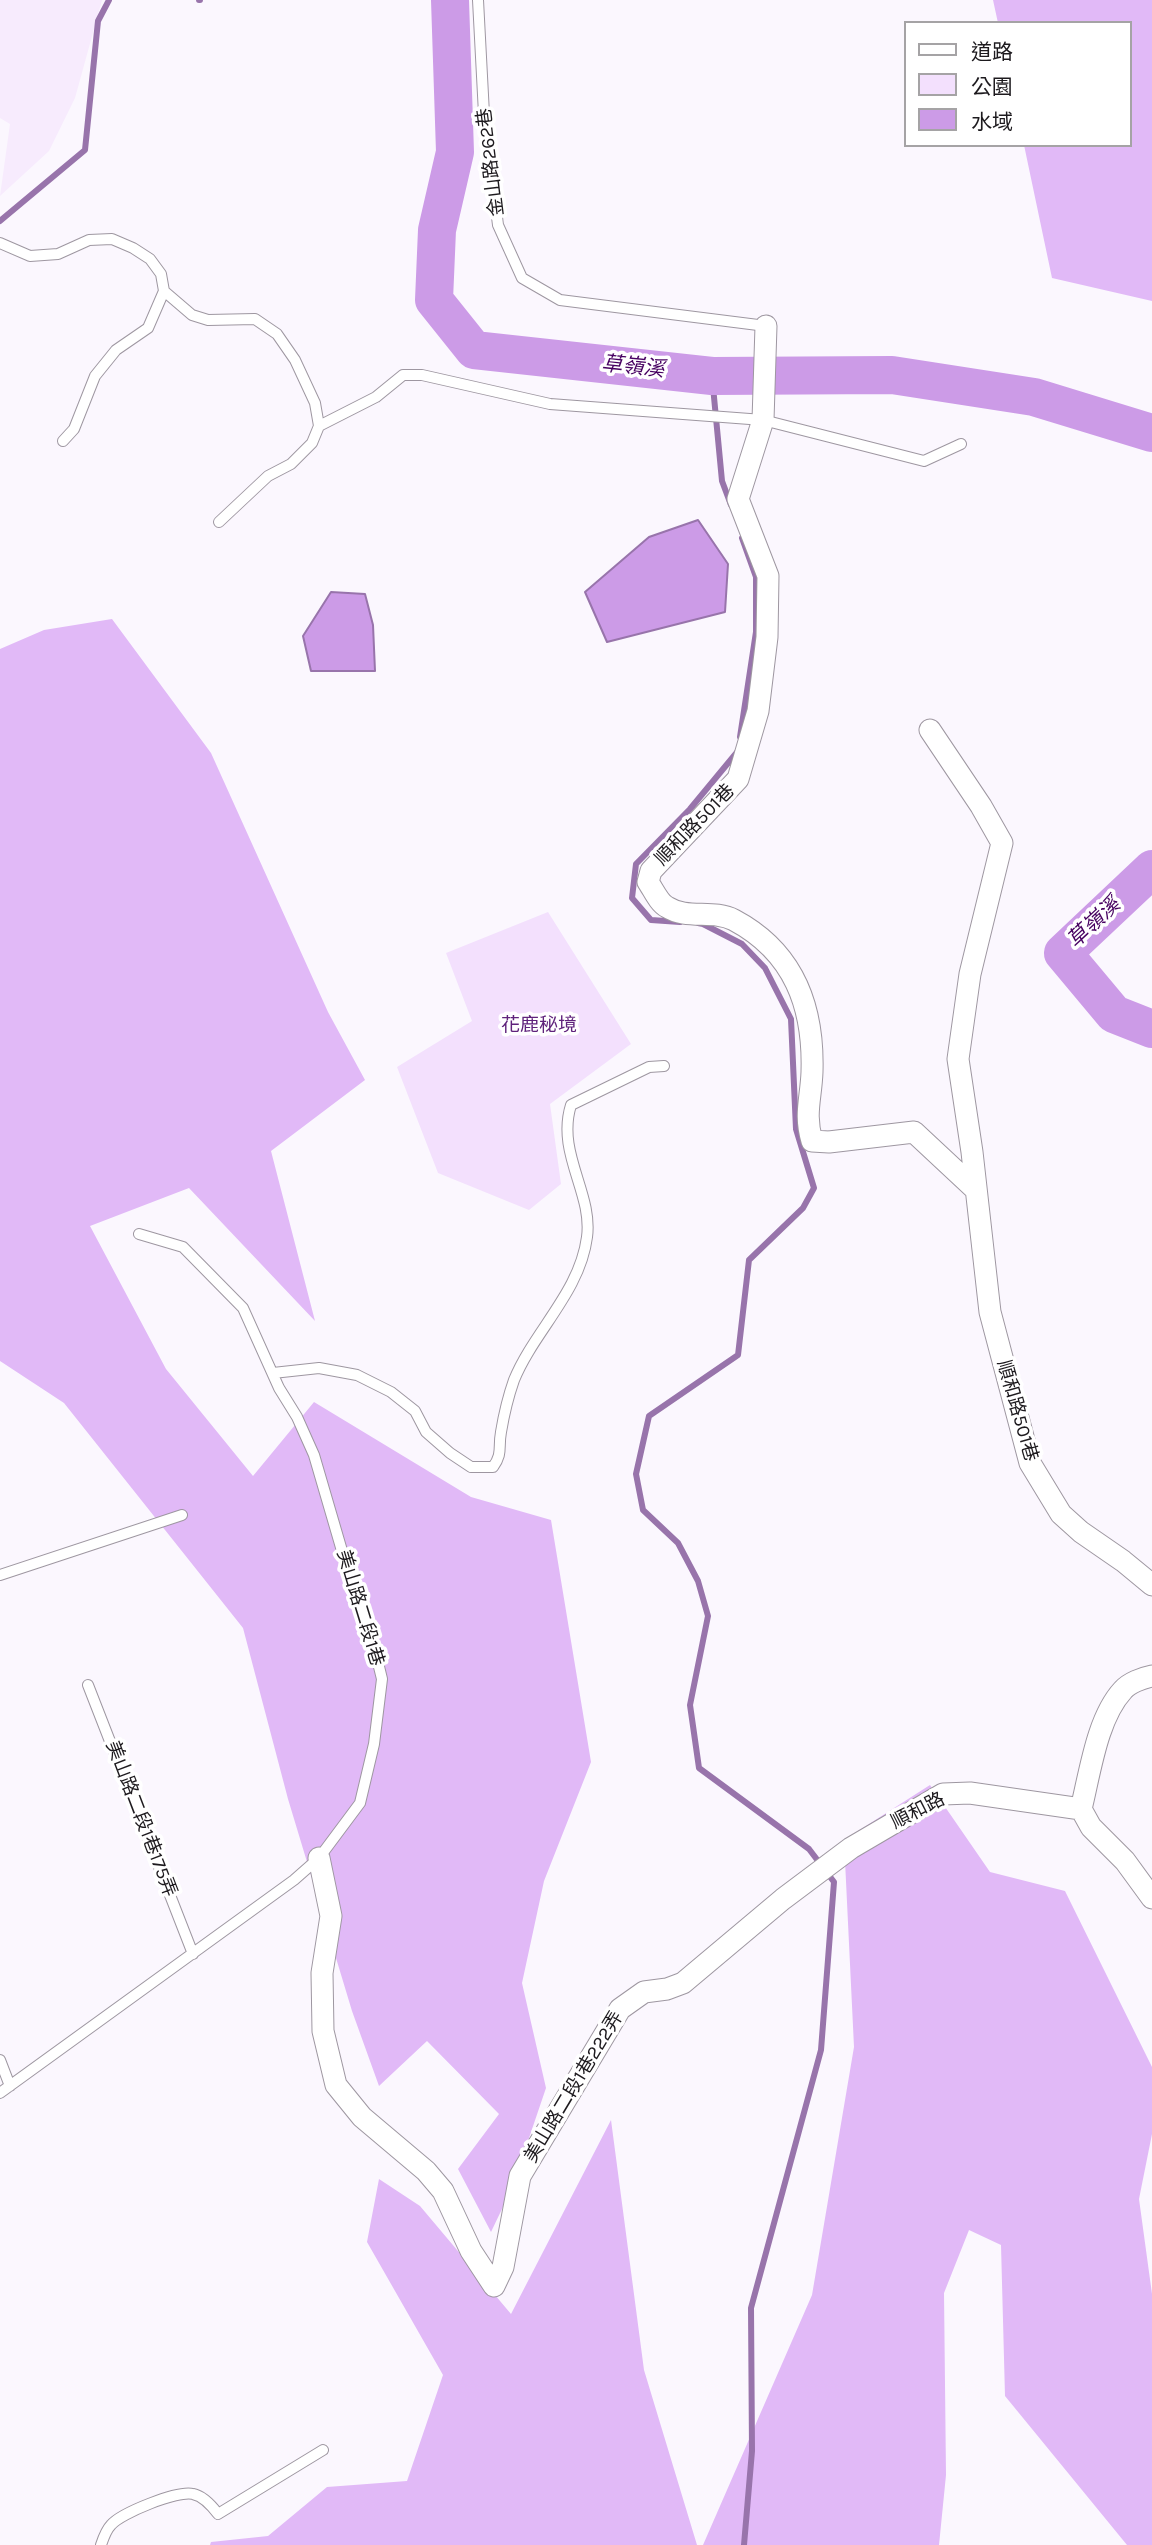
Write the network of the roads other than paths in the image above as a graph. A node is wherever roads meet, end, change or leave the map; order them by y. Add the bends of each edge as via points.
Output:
1 (478, 0) edge
2 (0, 243) edge
3 (164, 291) junction
4 (766, 326) joint
5 (763, 420) junction
6 (319, 426) junction
7 (62, 442) dead end
8 (961, 444) dead end
9 (219, 522) dead end
10 (930, 730) dead end
11 (664, 1066) dead end
12 (974, 1188) junction
13 (139, 1234) dead end
14 (273, 1373) junction
15 (182, 1515) dead end
16 (0, 1575) edge
17 (1152, 1585) edge
18 (1152, 1676) edge
19 (88, 1685) dead end
20 (1080, 1809) junction
21 (318, 1858) junction
22 (812, 1877) joint
23 (1152, 1898) edge
24 (194, 1954) junction
25 (0, 2060) edge
26 (10, 2086) junction
27 (0, 2093) edge
28 (323, 2450) dead end
29 (101, 2545) edge

1 - 4 lane, 金山路262巷 via 484,114 498,225 522,278 560,300
2 - 3 lane via 30,256 58,254 89,240 112,239 150,259 162,274
3 - 6 lane via 192,315 208,320 255,319 277,334 315,403
3 - 7 lane via 148,328 116,350 95,376 74,429
4 - 5 street, 順和路501巷
5 - 6 lane via 550,404 422,375 403,375 376,397
5 - 8 lane via 924,461
5 - 12 street, 順和路501巷 via 738,499 768,576 767,637 758,711 738,779 651,871 648,882 666,907 685,914 723,914 750,929 785,961 808,1009 812,1071 807,1122 812,1140 914,1132
6 - 9 lane via 312,443 291,464 268,476
10 - 12 street, 順和路501巷 via 1002,842 971,974 958,1059
11 - 14 lane via 649,1067 571,1105 570,1161 585,1209 587,1236 573,1282 515,1378 505,1409 501,1456 493,1467 471,1467 460,1460 426,1432 415,1411 357,1375 319,1368
12 - 17 street, 順和路501巷 via 989,1312 1030,1463 1060,1514
13 - 14 lane, 美山路二段1巷 via 183,1247 208,1270 243,1308
14 - 21 lane, 美山路二段1巷 via 314,1455 382,1679 374,1744 360,1802
15 - 16 lane
18 - 20 street via 1124,1688 1110,1708
19 - 24 lane, 美山路二段1巷175弄
20 - 22 street, 順和路 via 970,1793 943,1794 851,1848
20 - 23 street
21 - 22 street, 美山路二段1巷222弄 via 331,1916 322,1973 323,2031 336,2085 362,2118 443,2191 471,2250 495,2286 503,2267 520,2176 620,2009 644,1992 683,1983
21 - 24 lane, 美山路二段1巷
24 - 26 lane, 美山路二段1巷
25 - 26 lane
26 - 27 lane, 美山路二段1巷
28 - 29 lane via 218,2514 190,2493 123,2516 110,2526

